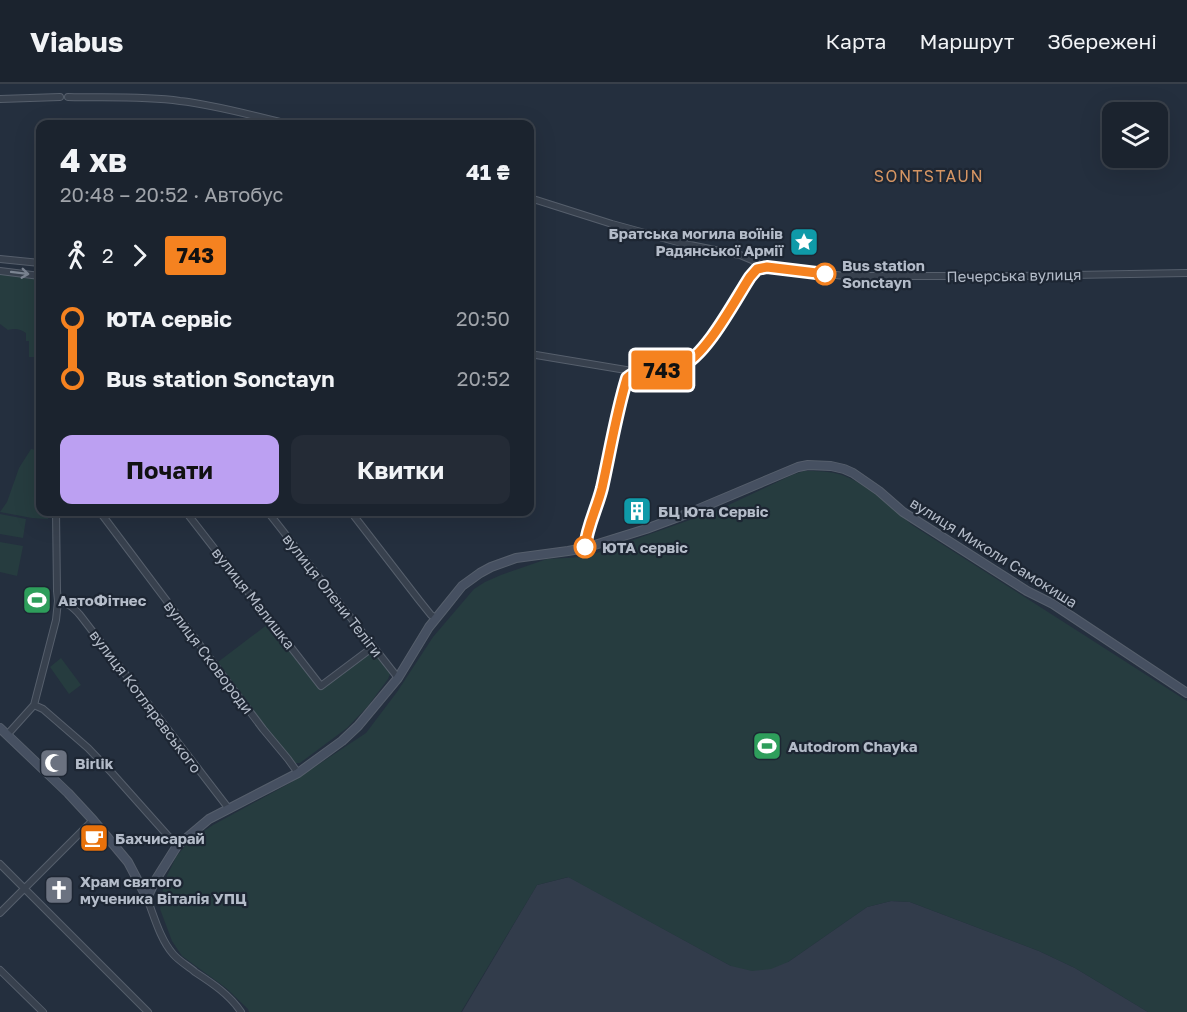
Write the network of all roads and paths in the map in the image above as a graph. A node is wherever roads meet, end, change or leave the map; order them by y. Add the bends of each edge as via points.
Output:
1 (60, 97) dead end
2 (68, 98) dead end
3 (0, 99) edge
4 (271, 120) edge
5 (534, 199) edge
6 (0, 259) edge
7 (36, 263) edge
8 (762, 267) junction
9 (0, 271) edge
10 (1187, 273) edge
11 (36, 276) edge
12 (534, 355) edge
13 (634, 372) junction
14 (56, 516) edge
15 (103, 516) edge
16 (189, 516) edge
17 (271, 516) edge
18 (354, 516) edge
19 (585, 548) junction
20 (58, 601) junction
21 (436, 618) junction
22 (372, 647) junction
23 (398, 678) junction
24 (1187, 693) edge
25 (34, 705) junction
26 (0, 728) edge
27 (7, 735) junction
28 (298, 773) junction
29 (229, 809) junction
30 (93, 820) junction
31 (177, 846) junction
32 (0, 864) edge
33 (25, 888) junction
34 (147, 898) junction
35 (0, 913) edge
36 (0, 969) edge
37 (43, 1012) edge
38 (148, 1012) edge
39 (241, 1012) edge

1 - 3 street
2 - 4 street via 177,100
5 - 8 street, Печерська вулиця via 685,244 740,255
6 - 7 street
8 - 10 street, Печерська вулиця via 845,276
8 - 13 street via 750,277 696,357 672,368
9 -> 11 street
12 - 13 street
13 - 19 street via 627,378
14 - 20 street
15 - 28 street, вулиця Сковороди
16 - 22 street, вулиця Малишка via 321,686
17 - 22 street, вулиця Олени Теліги
18 - 21 street
19 - 21 street, вулиця Миколи Самокиша via 516,558 491,567 462,586
19 - 24 street, вулиця Миколи Самокиша via 668,521 790,469 808,465 837,467 863,479 903,512 1053,604
20 - 25 street
20 - 29 street, вулиця Котляревського via 74,607
21 - 23 street, вулиця Миколи Самокиша
22 - 23 street, вулиця Олени Теліги
23 - 28 street, вулиця Миколи Самокиша via 350,733
25 - 27 street
25 - 31 street via 88,748
26 - 27 street
27 - 30 street
28 - 29 street, вулиця Миколи Самокиша
29 - 31 street, вулиця Миколи Самокиша via 209,819
30 - 33 street
30 - 34 street via 128,862
31 - 34 street, вулиця Миколи Самокиша
32 - 33 street
33 - 35 street
33 - 38 street
34 - 39 street via 173,954 219,988
36 - 37 street

